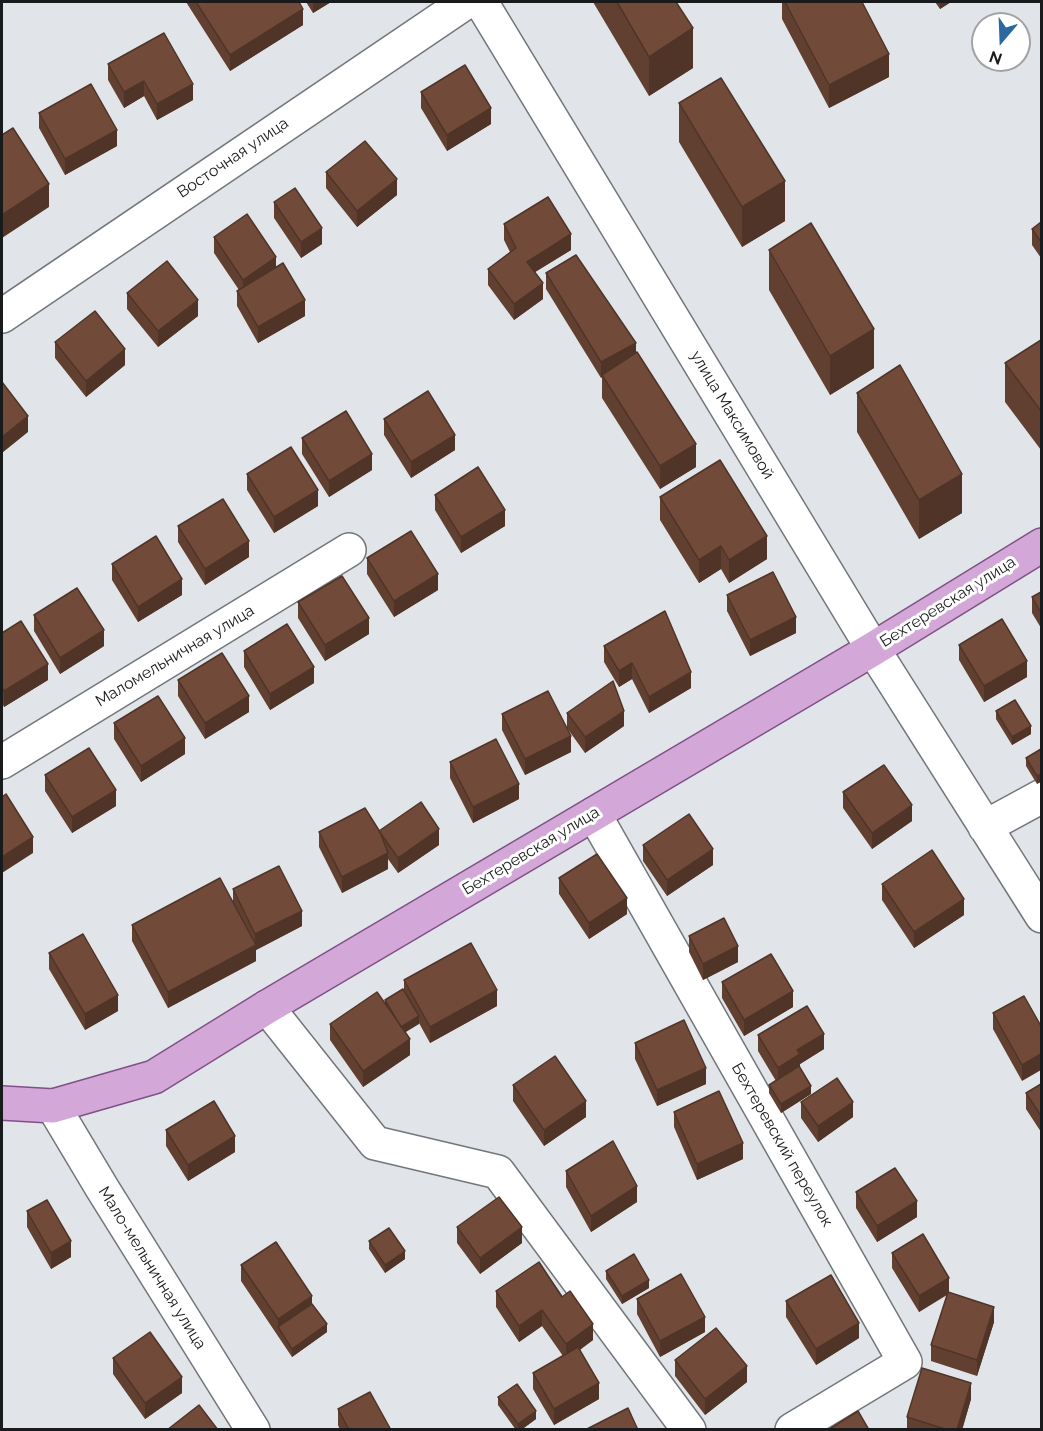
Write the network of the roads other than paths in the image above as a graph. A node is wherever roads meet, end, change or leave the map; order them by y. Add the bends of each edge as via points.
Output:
1 (465, 2) edge
2 (481, 2) edge
3 (2, 316) edge
4 (1041, 545) edge
5 (349, 550) dead end
6 (873, 649) junction
7 (2, 762) edge
8 (1041, 796) edge
9 (594, 814) junction
10 (985, 827) junction
11 (1041, 916) edge
12 (267, 1007) junction
13 (2, 1103) edge
14 (53, 1106) junction
15 (253, 1430) edge
16 (689, 1430) edge
17 (792, 1430) edge

1 - 3 street, Восточная улица
2 - 6 street, улица Максимовой
4 - 6 main road, Бехтеревская улица
5 - 7 street, Маломельничная улица
6 - 9 main road, Бехтеревская улица
6 - 10 street, улица Максимовой
8 - 10 street
9 - 12 main road, Бехтеревская улица
9 - 17 street, Бехтеревский переулок via 905,1362
10 - 11 street, улица Максимовой
12 - 14 main road, Бехтеревская улица via 154,1077
12 - 16 street via 375,1143 498,1172
13 - 14 main road, Бехтеревская улица
14 - 15 street, Мало-мельничная улица

